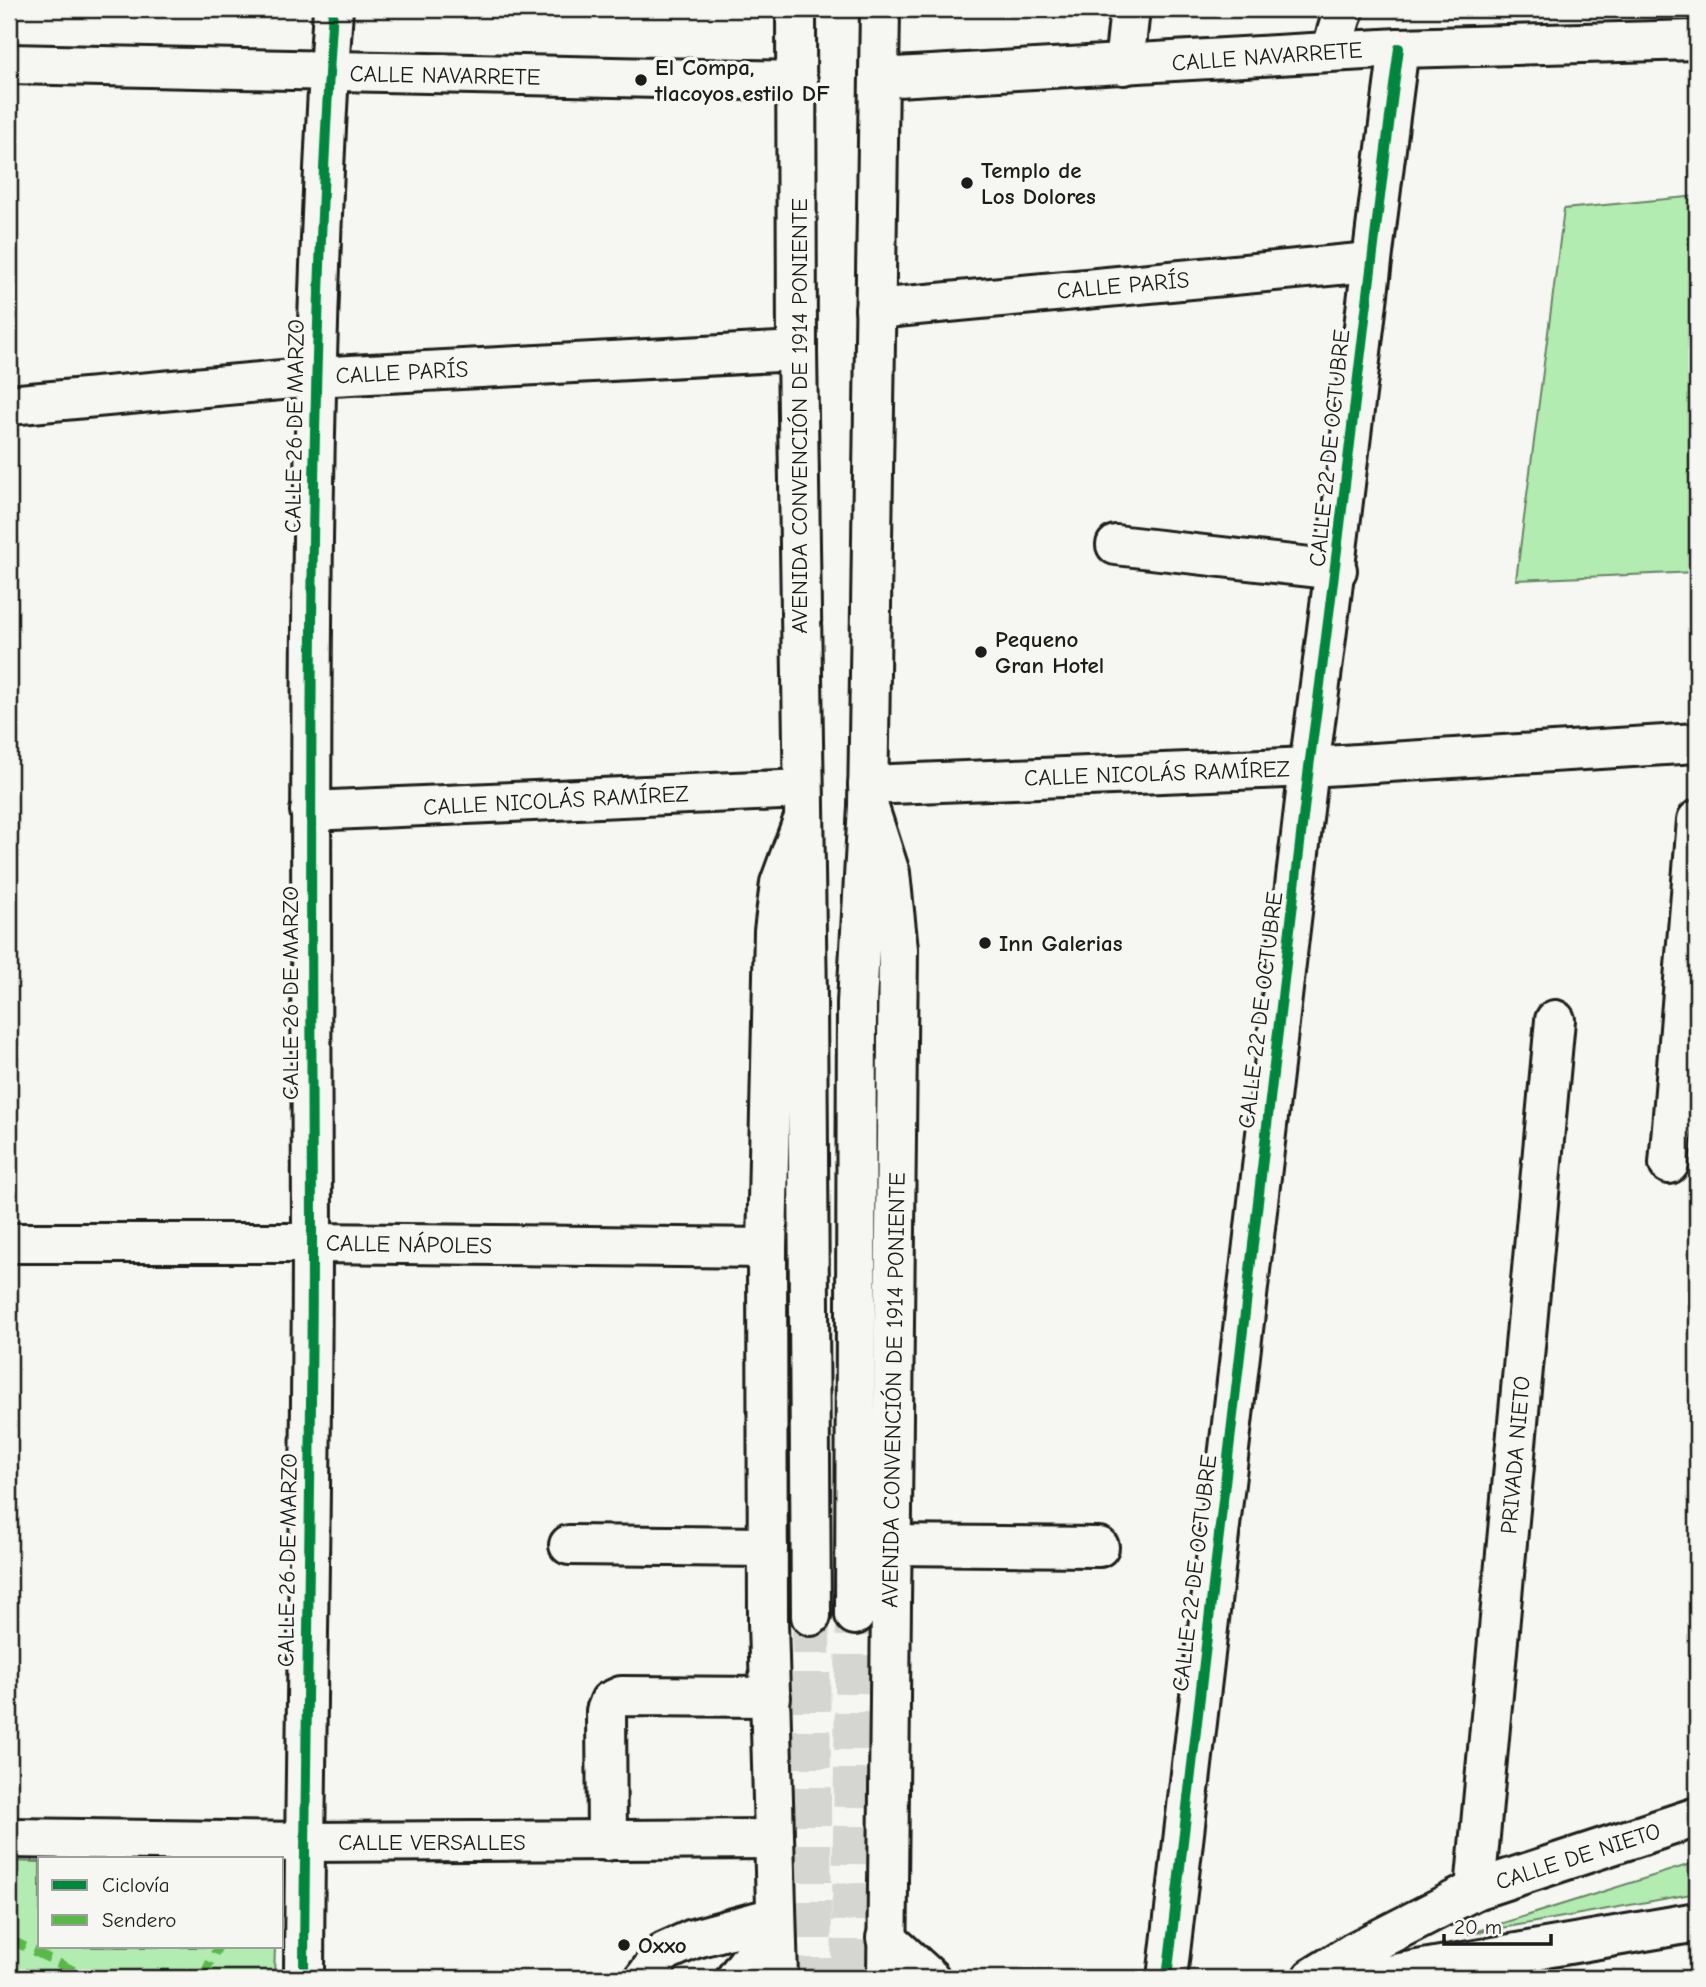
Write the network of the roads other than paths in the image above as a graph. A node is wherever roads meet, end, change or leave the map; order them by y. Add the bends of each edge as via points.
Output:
1 (333, 9) edge
2 (796, 9) edge
3 (880, 9) edge
4 (1130, 9) edge
5 (1344, 9) edge
6 (1697, 40) edge
7 (1399, 48) junction
8 (1331, 51) junction
9 (9, 64) edge
10 (1124, 65) junction
11 (329, 72) junction
12 (879, 78) junction
13 (798, 81) junction
14 (1370, 262) junction
15 (875, 309) junction
16 (797, 351) junction
17 (314, 377) junction
18 (9, 405) edge
19 (1116, 545) dead end
20 (1337, 570) junction
21 (1697, 743) edge
22 (1309, 767) junction
23 (868, 795) junction
24 (802, 806) junction
25 (310, 811) junction
26 (1697, 820) edge
27 (1555, 1020) dead end
28 (1670, 1164) dead end
29 (312, 1242) junction
30 (9, 1243) edge
31 (767, 1248) junction
32 (569, 1545) dead end
33 (891, 1545) junction
34 (768, 1547) junction
35 (1099, 1547) dead end
36 (855, 1615) tunnel mouth
37 (811, 1616) tunnel mouth
38 (771, 1697) junction
39 (1697, 1817) edge
40 (9, 1838) edge
41 (772, 1839) junction
42 (607, 1841) junction
43 (304, 1842) junction
44 (1475, 1890) junction
45 (774, 1922) junction
46 (1697, 1922) edge
47 (886, 1938) junction
48 (304, 1978) edge
49 (645, 1978) edge
50 (736, 1978) edge
51 (778, 1978) edge
52 (887, 1978) edge
53 (930, 1978) edge
54 (1167, 1978) edge
55 (1312, 1978) edge
56 (1371, 1978) edge

1 - 11 street, CALLE 26 DE MARZO
2 - 13 street, AVENIDA CONVENCIÓN DE 1914 PONIENTE
3 - 12 street, AVENIDA CONVENCIÓN DE 1914 PONIENTE
4 - 10 street
5 - 8 street
6 - 7 street, CALLE NAVARRETE
7 - 8 street, CALLE NAVARRETE
7 - 14 street, CALLE 22 DE OCTUBRE
8 - 10 street, CALLE NAVARRETE
9 - 11 street, CALLE NAVARRETE
10 - 12 street, CALLE NAVARRETE
11 - 13 street, CALLE NAVARRETE
11 - 17 street, CALLE 26 DE MARZO
12 - 15 street, AVENIDA CONVENCIÓN DE 1914 PONIENTE
13 - 16 street, AVENIDA CONVENCIÓN DE 1914 PONIENTE
14 - 15 street, CALLE PARÍS
14 - 20 street, CALLE 22 DE OCTUBRE
15 - 23 street, AVENIDA CONVENCIÓN DE 1914 PONIENTE
16 - 17 street, CALLE PARÍS
16 - 24 street, AVENIDA CONVENCIÓN DE 1914 PONIENTE
17 - 18 street, CALLE PARÍS
17 - 25 street, CALLE 26 DE MARZO
19 - 20 street
20 - 22 street, CALLE 22 DE OCTUBRE
21 - 22 street, CALLE NICOLÁS RAMÍREZ
22 - 23 street, CALLE NICOLÁS RAMÍREZ
22 - 54 street, CALLE 22 DE OCTUBRE
23 - 33 street, AVENIDA CONVENCIÓN DE 1914 PONIENTE via 890,873 898,949
23 - 36 street, AVENIDA CONVENCIÓN DE 1914 PONIENTE via 857,1003
24 - 25 street, CALLE NICOLÁS RAMÍREZ
24 - 31 street, AVENIDA CONVENCIÓN DE 1914 PONIENTE via 780,883 774,931
24 - 37 street, AVENIDA CONVENCIÓN DE 1914 PONIENTE
25 - 29 street, CALLE 26 DE MARZO
26 - 28 street
27 - 44 street, PRIVADA NIETO
29 - 30 street, CALLE NÁPOLES
29 - 31 street, CALLE NÁPOLES
29 - 43 street, CALLE 26 DE MARZO
31 - 34 street, AVENIDA CONVENCIÓN DE 1914 PONIENTE
32 - 34 street
33 - 35 street
33 - 47 street, AVENIDA CONVENCIÓN DE 1914 PONIENTE
34 - 38 street, AVENIDA CONVENCIÓN DE 1914 PONIENTE
38 - 41 street, AVENIDA CONVENCIÓN DE 1914 PONIENTE
38 - 42 street via 621,1696 611,1701 606,1712
39 - 44 street, CALLE DE NIETO
40 - 43 street, CALLE VERSALLES
41 - 42 street, CALLE VERSALLES
41 - 45 street, AVENIDA CONVENCIÓN DE 1914 PONIENTE
42 - 43 street, CALLE VERSALLES
43 - 48 street, CALLE 26 DE MARZO
44 - 55 street, CALLE DE NIETO
45 - 49 street via 693,1940 664,1952
45 - 50 street
45 - 51 street, AVENIDA CONVENCIÓN DE 1914 PONIENTE
46 - 56 street
47 - 52 street, AVENIDA CONVENCIÓN DE 1914 PONIENTE
47 - 53 street

